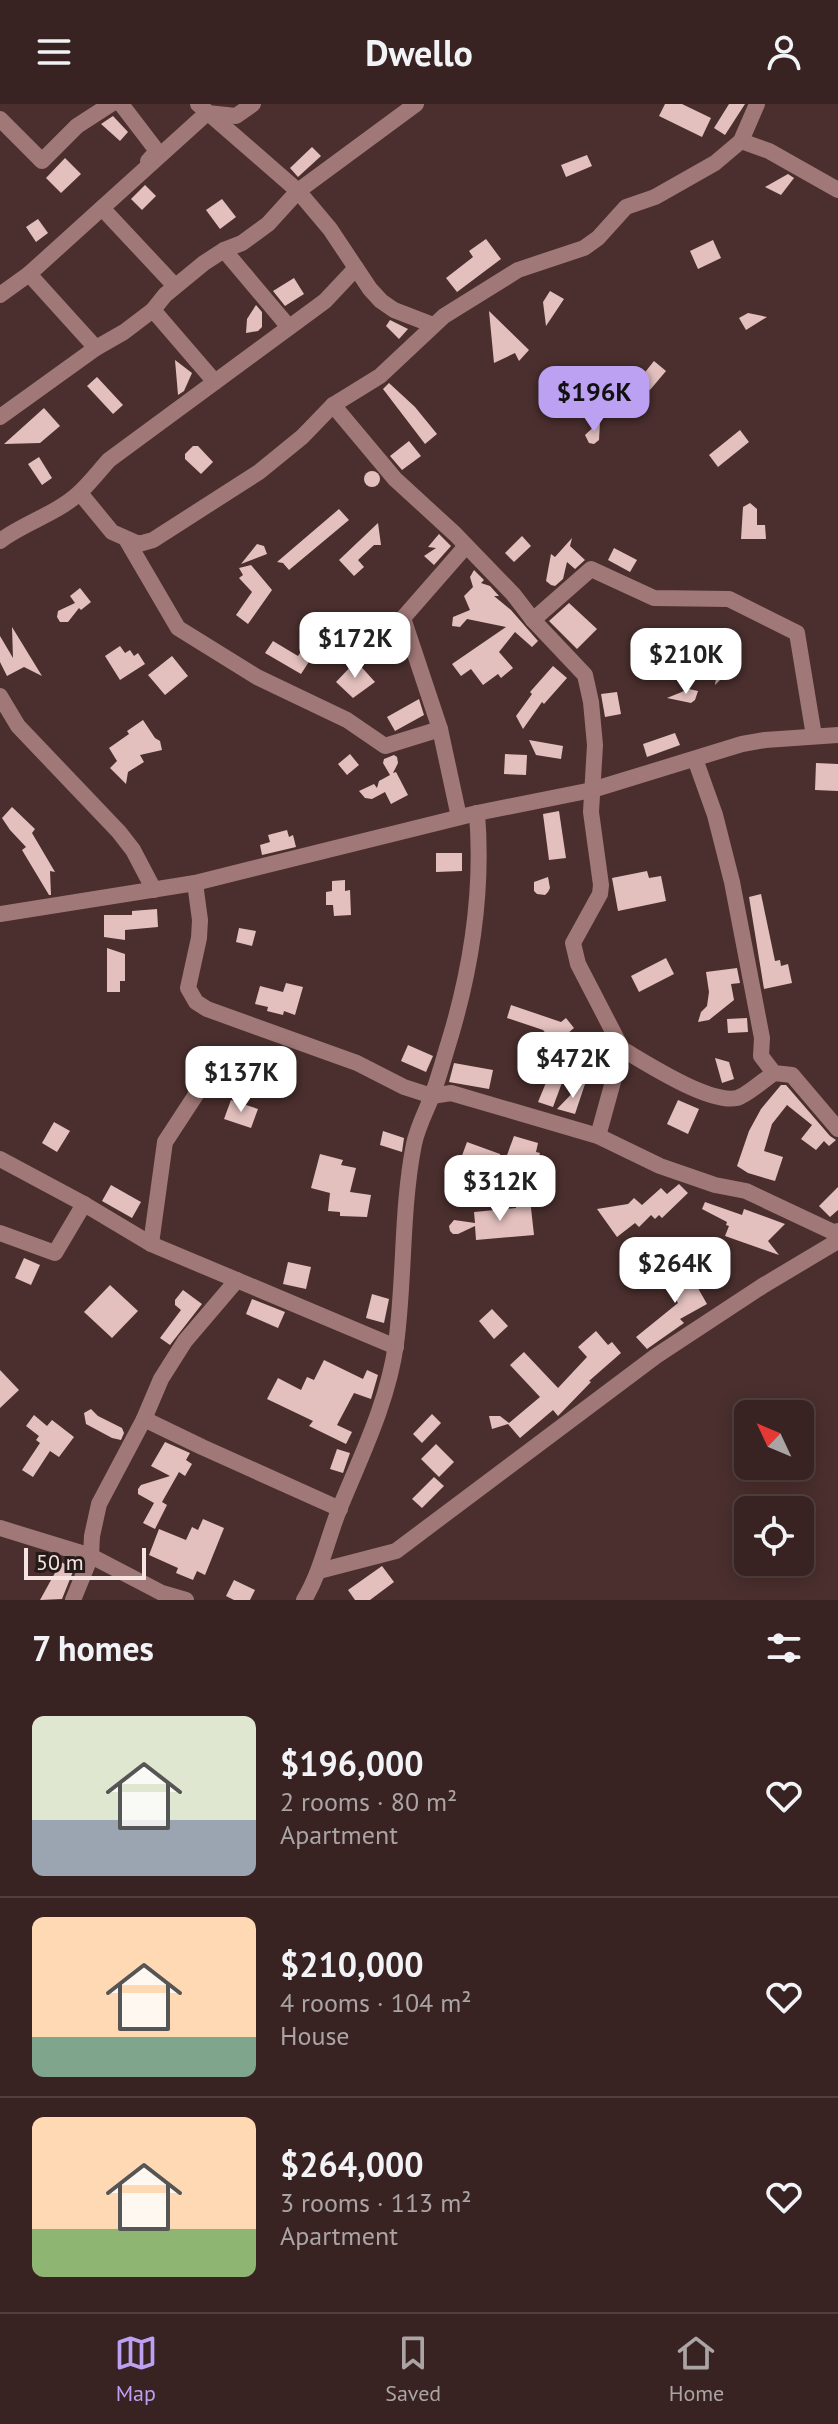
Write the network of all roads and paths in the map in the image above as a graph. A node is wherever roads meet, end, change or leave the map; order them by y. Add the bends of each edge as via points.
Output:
1 (111, 104) edge
2 (121, 104) edge
3 (253, 104) edge
4 (416, 104) edge
5 (757, 104) edge
6 (202, 109) edge
7 (0, 119) edge
8 (741, 141) junction
9 (838, 190) edge
10 (298, 191) junction
11 (102, 208) junction
12 (224, 250) junction
13 (356, 268) junction
14 (29, 274) junction
15 (175, 286) junction
16 (0, 295) edge
17 (153, 310) junction
18 (433, 325) junction
19 (288, 326) junction
20 (96, 348) junction
21 (215, 382) junction
22 (333, 405) junction
23 (0, 417) edge
24 (80, 493) junction
25 (126, 539) junction
26 (0, 541) edge
27 (466, 546) junction
28 (533, 620) junction
29 (0, 696) edge
30 (440, 729) junction
31 (838, 735) edge
32 (814, 736) junction
33 (695, 759) junction
34 (592, 790) junction
35 (477, 813) junction
36 (459, 817) junction
37 (195, 883) junction
38 (154, 890) junction
39 (0, 914) edge
40 (622, 1049) junction
41 (774, 1073) junction
42 (199, 1090) dead end
43 (432, 1096) junction
44 (838, 1129) edge
45 (598, 1136) junction
46 (0, 1159) edge
47 (84, 1204) junction
48 (838, 1231) edge
49 (0, 1233) edge
50 (838, 1241) edge
51 (151, 1244) junction
52 (237, 1280) junction
53 (396, 1347) junction
54 (144, 1419) junction
55 (340, 1509) junction
56 (0, 1528) edge
57 (91, 1556) junction
58 (319, 1571) junction
59 (73, 1600) edge
60 (186, 1600) edge
61 (304, 1600) edge

1 - 7 street via 77,126 42,161
2 - 11 street via 157,151
3 - 6 street via 236,116
4 - 10 street
5 - 8 street
6 - 10 street
6 - 11 street
8 - 9 street
8 - 18 street via 715,163 626,207 584,248 504,277
10 - 12 street via 268,224
10 - 13 street
11 - 14 street
11 - 15 street
12 - 15 street
12 - 19 street
13 - 18 street via 381,301
13 - 19 street via 325,301
14 - 16 street
14 - 20 street
15 - 17 street
17 - 20 street
17 - 21 street
18 - 22 street via 380,376
19 - 21 street
20 - 23 street
21 - 24 street via 109,460
22 - 25 street via 247,480 153,540 139,544
22 - 27 street via 395,479
24 - 25 street via 112,532
24 - 26 street
25 - 30 street via 178,628 257,677 347,720 385,746
27 - 28 street
27 - 30 street via 403,618
28 - 32 street via 591,569 654,598 729,599 797,633
28 - 34 street via 585,675 595,745
29 - 38 street via 18,726 119,832
30 - 36 street
31 - 32 street
32 - 33 street via 742,744
33 - 34 street
33 - 41 street via 732,882 761,1056
34 - 35 street
34 - 40 street via 600,894 573,943 578,964
35 - 36 street
35 - 43 street via 480,852 472,936 461,999
36 - 37 street
37 - 38 street
37 - 43 street via 199,938 188,988 196,1002
38 - 39 street
40 - 41 street via 714,1097 738,1098
40 - 45 street
41 - 44 street via 792,1075
42 - 51 street via 165,1142
43 - 45 street via 451,1093
43 - 53 street via 411,1160
45 - 48 street via 660,1166 746,1191
46 - 47 street
47 - 49 street via 55,1253
47 - 51 street
50 - 58 street via 656,1356 396,1551
51 - 52 street
52 - 53 street
52 - 54 street via 185,1341
53 - 55 street via 367,1447
54 - 55 street
54 - 57 street via 99,1504
55 - 58 street
56 - 57 street
57 - 59 street
57 - 60 street
58 - 61 street

